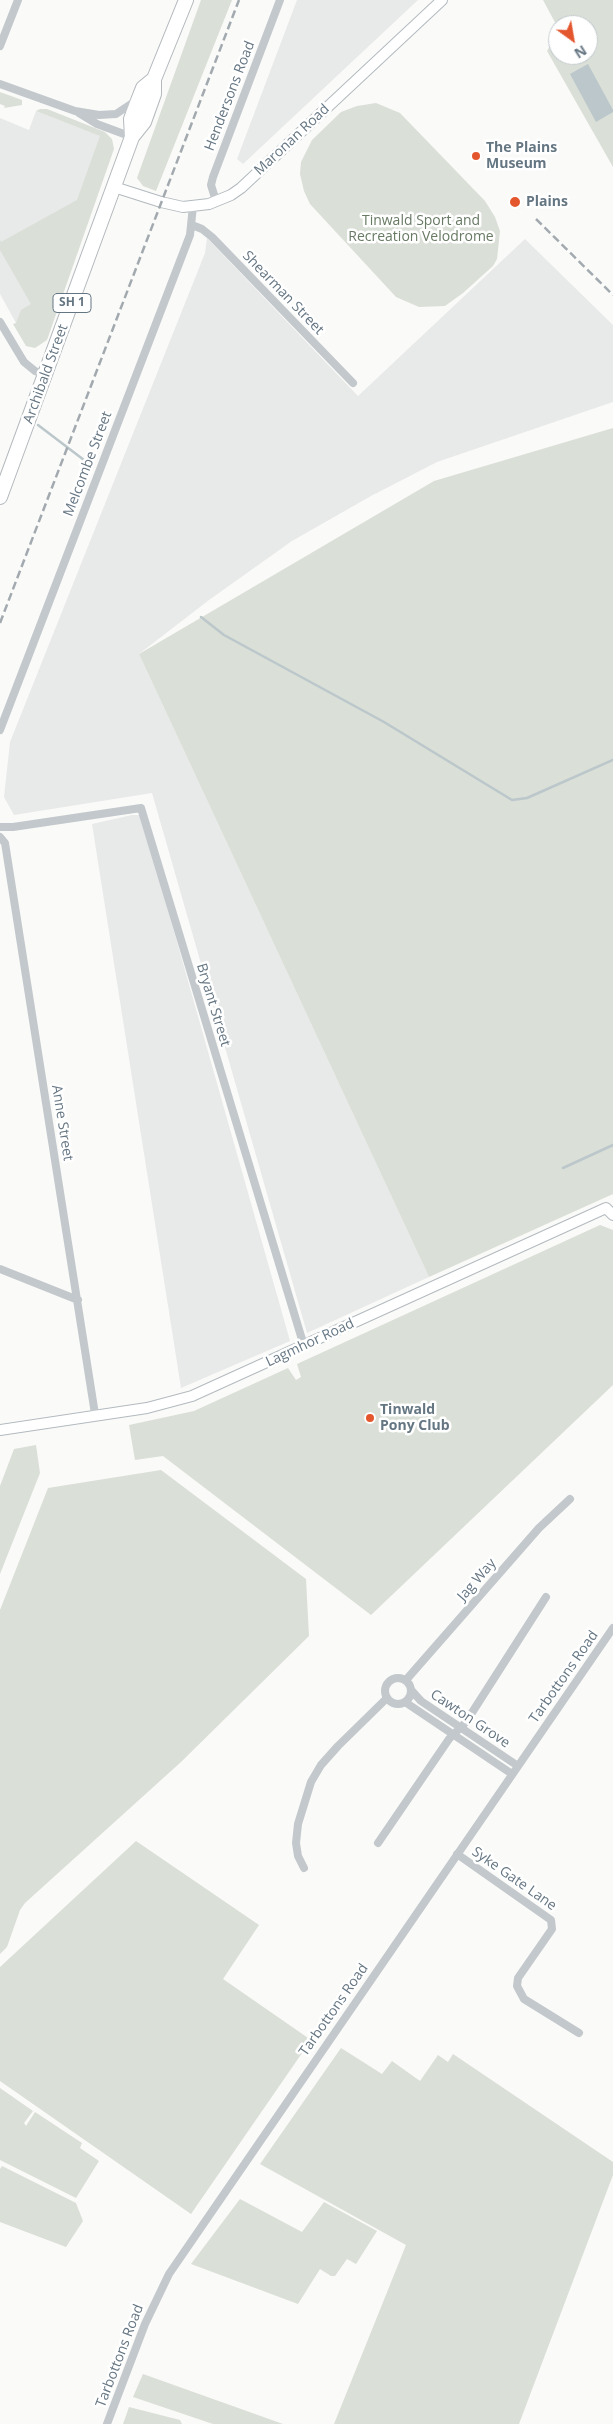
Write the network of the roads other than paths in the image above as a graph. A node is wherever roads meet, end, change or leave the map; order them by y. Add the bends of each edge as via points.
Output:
1 (18, 0) edge
2 (186, 0) edge
3 (280, 0) edge
4 (442, 0) edge
5 (0, 46) edge
6 (154, 79) junction
7 (0, 84) edge
8 (139, 98) junction
9 (75, 111) junction
10 (132, 138) junction
11 (114, 187) junction
12 (216, 201) junction
13 (192, 206) junction
14 (192, 225) junction
15 (0, 322) edge
16 (46, 375) junction
17 (352, 383) dead end
18 (0, 497) edge
19 (0, 730) edge
20 (0, 827) edge
21 (0, 837) edge
22 (611, 1209) edge
23 (0, 1269) edge
24 (78, 1300) junction
25 (304, 1346) junction
26 (95, 1414) junction
27 (0, 1430) edge
28 (570, 1499) dead end
29 (546, 1597) dead end
30 (613, 1628) edge
31 (406, 1680) junction
32 (411, 1690) junction
33 (387, 1698) junction
34 (405, 1702) junction
35 (460, 1727) junction
36 (453, 1734) junction
37 (518, 1766) junction
38 (512, 1774) junction
39 (378, 1843) dead end
40 (457, 1854) junction
41 (304, 1868) dead end
42 (579, 2033) dead end
43 (107, 2424) edge

1 - 5 street
2 - 6 highway, SH 1
3 - 12 street, Hendersons Road via 213,177 211,185
4 - 12 street, Maronan Road via 241,188
6 - 8 highway, Archibald Street / SH 1 via 143,88
6 - 10 highway, Archibald Street / SH 1 via 152,101 144,122
7 - 9 street
8 - 9 street via 116,114
8 - 10 highway, Archibald Street / SH 1 via 131,119
9 - 10 street
10 - 11 highway, Archibald Street / SH 1
11 - 13 street, Maronan Road via 172,205
11 - 16 highway, Archibald Street / SH 1
12 - 13 street, Maronan Road
13 - 14 street, Melcombe Street
14 - 17 street, Shearman Street via 212,237
14 - 19 street, Melcombe Street
15 - 16 street via 24,362
16 - 18 highway, Archibald Street / SH 1
20 - 25 street, Bryant Street via 141,808
21 - 24 street, Anne Street via 5,843
22 - 25 street, Lagmhor Road
23 - 24 street
24 - 26 street, Anne Street
25 - 26 street, Lagmhor Road via 192,1396 147,1408
26 - 27 street, Lagmhor Road
28 - 31 street, Jag Way via 539,1528
29 - 35 street
30 - 37 street, Tarbottons Road
31 - 32 street
31 - 33 street via 394,1678 388,1681 384,1692
32 - 34 street
32 - 35 street, Cawton Grove via 421,1702
33 - 34 street via 395,1704
33 - 41 street via 338,1746 311,1782 298,1824 296,1843
34 - 36 street, Cawton Grove
35 - 36 street
35 - 37 street, Cawton Grove
36 - 38 street, Cawton Grove
36 - 39 street
37 - 38 street, Tarbottons Road
38 - 40 street, Tarbottons Road
40 - 42 street, Syke Gate Lane via 551,1920 552,1929 518,1978 517,1986 524,1998
40 - 43 street, Tarbottons Road via 169,2274 145,2324

